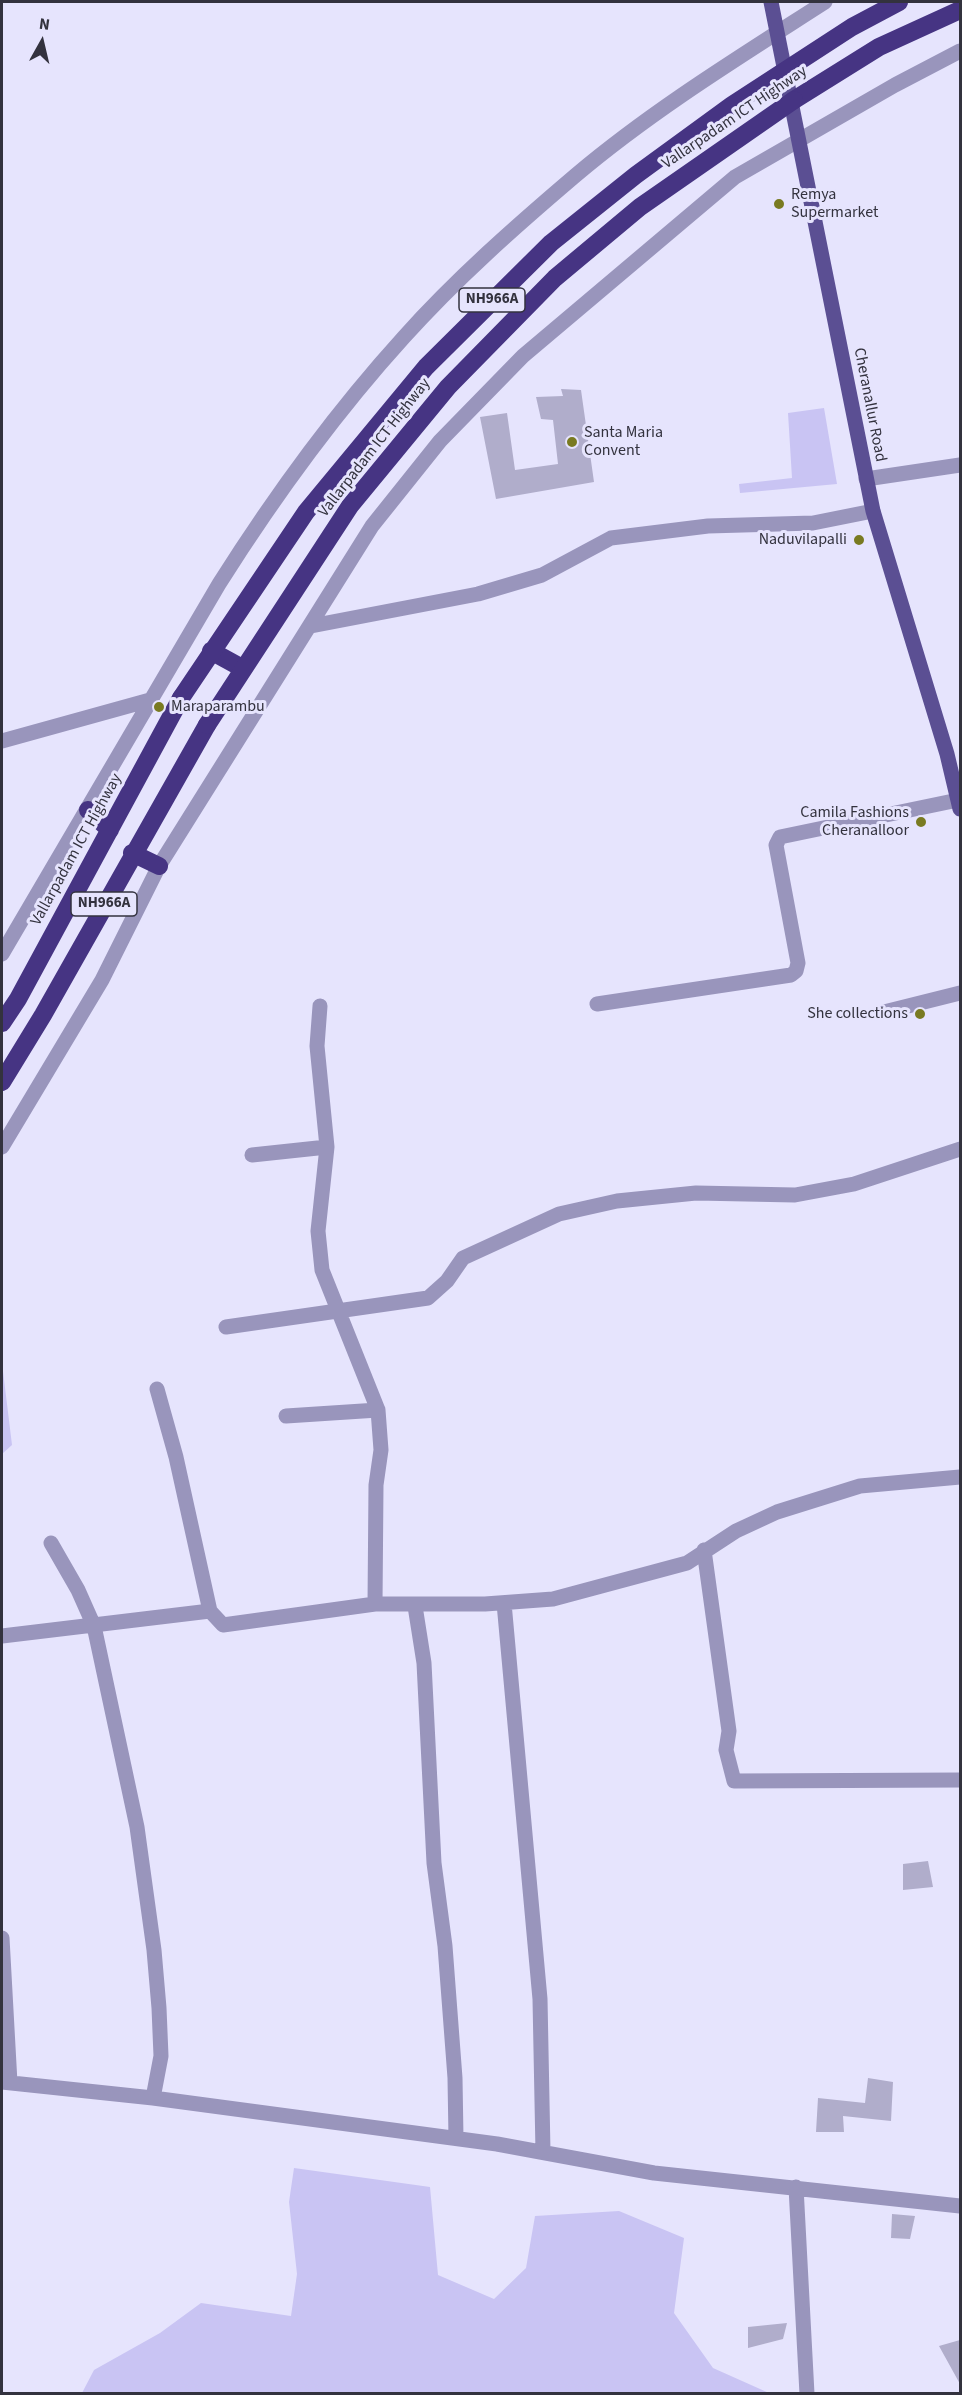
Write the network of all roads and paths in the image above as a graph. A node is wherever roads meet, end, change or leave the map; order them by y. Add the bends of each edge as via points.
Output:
1 (771, 2) edge
2 (825, 2) edge
3 (899, 2) edge
4 (960, 10) edge
5 (777, 32) junction
6 (960, 51) edge
7 (798, 143) junction
8 (960, 465) edge
9 (866, 479) junction
10 (873, 511) junction
11 (311, 626) junction
12 (212, 651) junction
13 (242, 668) junction
14 (150, 700) junction
15 (2, 741) edge
16 (959, 804) edge
17 (88, 810) junction
18 (110, 830) junction
19 (132, 853) junction
20 (159, 866) junction
21 (6, 939) edge
22 (2, 954) edge
23 (960, 993) edge
24 (18, 999) junction
25 (597, 1004) dead end
26 (320, 1006) dead end
27 (884, 1012) dead end
28 (43, 1015) junction
29 (2, 1023) edge
30 (2, 1082) edge
31 (327, 1147) junction
32 (2, 1148) edge
33 (960, 1149) edge
34 (252, 1155) dead end
35 (340, 1312) junction
36 (226, 1327) dead end
37 (157, 1389) dead end
38 (378, 1410) junction
39 (286, 1416) dead end
40 (960, 1477) edge
41 (51, 1543) dead end
42 (704, 1550) junction
43 (504, 1603) junction
44 (375, 1604) junction
45 (414, 1606) junction
46 (210, 1611) junction
47 (94, 1626) junction
48 (2, 1636) edge
49 (960, 1780) edge
50 (2, 1938) edge
51 (6, 2082) edge
52 (153, 2098) junction
53 (456, 2138) junction
54 (543, 2152) junction
55 (796, 2187) junction
56 (960, 2206) edge
57 (807, 2394) edge

1 - 5 main road, Cheranallur Road
2 - 5 street
3 - 12 highway, Vallarpadam ICT Highway / NH966A, bridge via 852,27 732,105 551,243 426,367 384,416 306,512
4 - 13 highway, Vallarpadam ICT Highway / NH966A, bridge via 879,47 794,100 640,207 555,279 448,387 350,506
5 - 7 main road, Cheranallur Road
5 - 14 street via 643,123 577,174 405,335 350,398 256,525
6 - 7 street
7 - 9 main road, Cheranallur Road
7 - 11 street via 735,177 523,356 440,441 372,526
8 - 9 street
9 - 10 main road, Cheranallur Road
10 - 11 street via 813,522 708,526 611,538 542,575 467,597
10 - 16 main road, Cheranallur Road
11 - 20 street
12 - 13 highway
12 - 18 highway, Vallarpadam ICT Highway / NH966A, bridge
13 - 19 highway, Vallarpadam ICT Highway / NH966A, bridge
14 - 15 street
14 - 17 street
16 - 25 street via 780,837 776,846 798,963 791,975
17 - 18 highway
17 - 21 street
18 - 24 highway, Vallarpadam ICT Highway / NH966A
19 - 20 highway
19 - 28 highway, Vallarpadam ICT Highway / NH966A
20 - 32 street via 102,980
21 - 22 street
23 - 27 street
24 - 28 highway
24 - 29 highway, Vallarpadam ICT Highway / NH966A
26 - 31 street via 317,1046
28 - 30 highway, Vallarpadam ICT Highway / NH966A
31 - 34 street
31 - 35 street via 318,1231 322,1270
33 - 35 street via 854,1184 795,1195 696,1193 617,1201 560,1214 463,1258 447,1281 428,1298
35 - 36 street
35 - 38 street
37 - 46 street
38 - 39 street
38 - 44 street via 381,1450 376,1485
40 - 42 street via 860,1486 777,1512
41 - 47 street
42 - 43 street via 687,1563 553,1599
42 - 49 street via 729,1731 726,1750 734,1781
43 - 45 street
43 - 54 street via 540,1999
44 - 45 street
44 - 46 street via 223,1625
45 - 53 street via 424,1663 434,1863 445,1946
46 - 47 street
47 - 48 street
47 - 52 street via 137,1827 154,1950 161,2056
50 - 51 street
51 - 52 street
52 - 53 street
53 - 54 street
54 - 55 street via 654,2174
55 - 56 street
55 - 57 street

